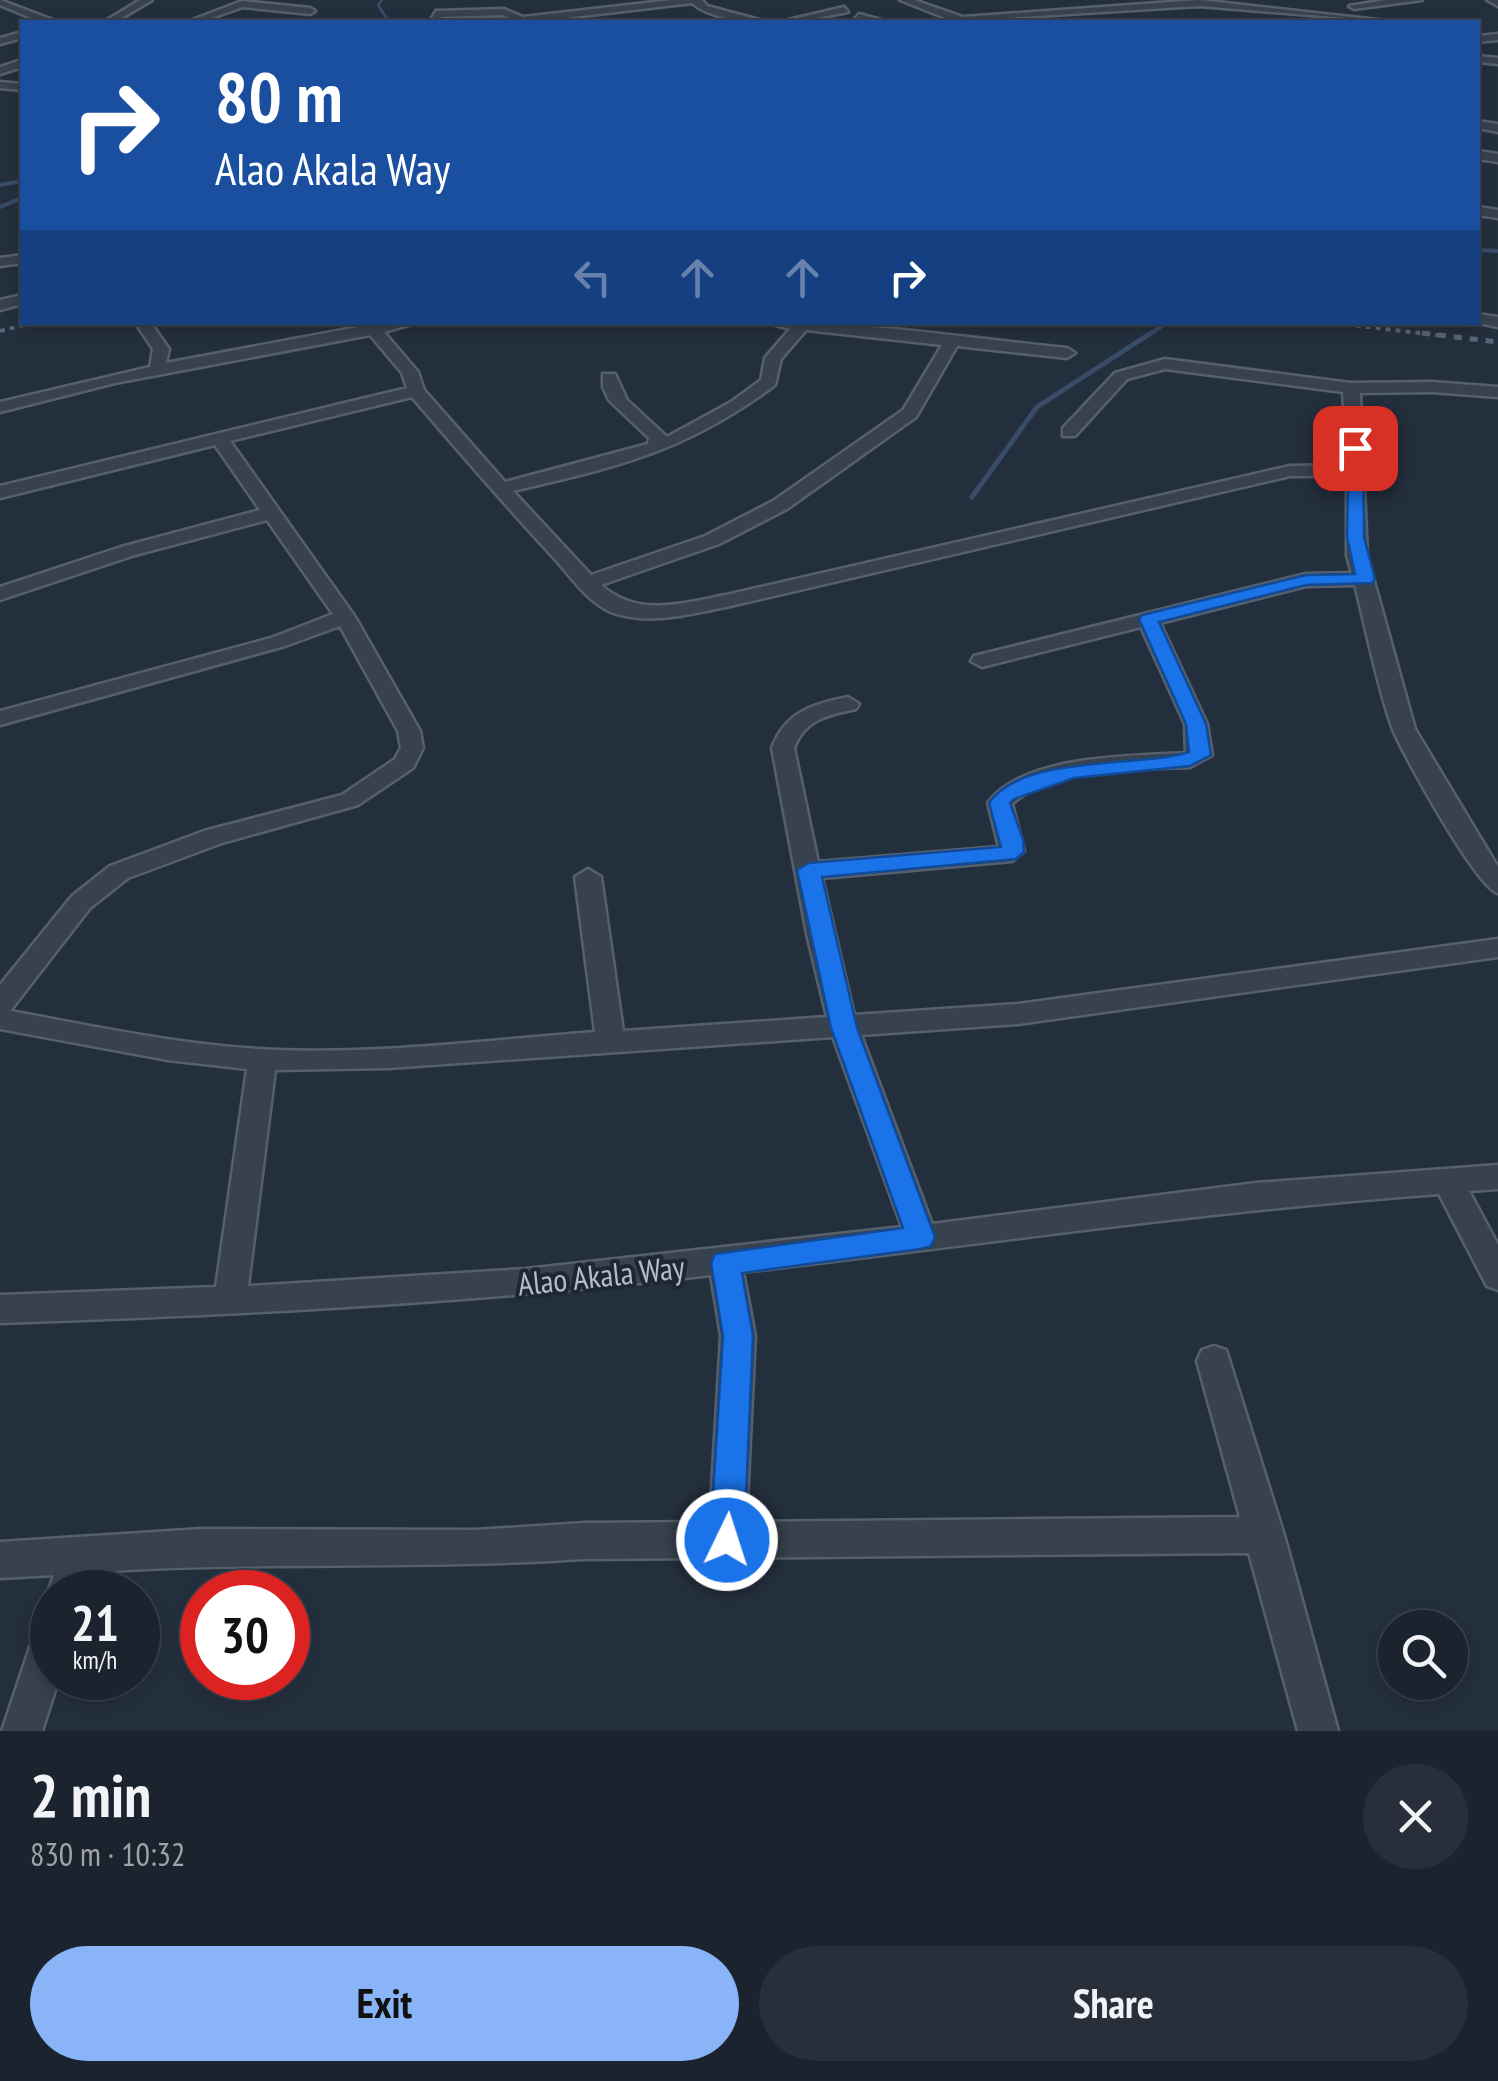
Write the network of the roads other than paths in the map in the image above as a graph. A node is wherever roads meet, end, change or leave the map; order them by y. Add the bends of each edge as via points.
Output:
1 (147, 0) edge
2 (696, 0) edge
3 (905, 0) edge
4 (1274, 0) edge
5 (1395, 0) edge
6 (1417, 0) edge
7 (0, 2) edge
8 (986, 3) dead end
9 (327, 4) dead end
10 (1252, 4) edge
11 (1147, 8) junction
12 (844, 10) dead end
13 (1121, 10) junction
14 (310, 11) junction
15 (1048, 11) junction
16 (30, 14) junction
17 (1200, 15) dead end
18 (994, 16) junction
19 (858, 17) dead end
20 (0, 18) edge
21 (44, 20) edge
22 (112, 20) edge
23 (198, 20) edge
24 (287, 20) edge
25 (435, 20) edge
26 (520, 20) edge
27 (541, 20) edge
28 (754, 20) edge
29 (795, 20) edge
30 (869, 20) edge
31 (962, 20) joint
32 (1060, 20) edge
33 (1141, 20) edge
34 (1376, 20) edge
35 (144, 325) edge
36 (398, 325) edge
37 (794, 325) edge
38 (801, 326) junction
39 (374, 330) junction
40 (953, 340) junction
41 (1067, 353) dead end
42 (157, 371) junction
43 (609, 377) dead end
44 (1350, 388) junction
45 (416, 391) junction
46 (1496, 396) edge
47 (0, 407) edge
48 (1069, 432) dead end
49 (218, 437) junction
50 (656, 449) junction
51 (1354, 470) junction
52 (4, 485) edge
53 (500, 489) junction
54 (271, 512) junction
55 (1366, 579) junction
56 (589, 583) junction
57 (0, 594) edge
58 (346, 617) junction
59 (1148, 619) junction
60 (982, 661) dead end
61 (848, 704) dead end
62 (0, 718) edge
63 (809, 870) junction
64 (588, 877) dead end
65 (1498, 885) edge
66 (1498, 948) edge
67 (0, 1004) edge
68 (0, 1019) edge
69 (844, 1028) junction
70 (610, 1041) junction
71 (262, 1060) junction
72 (1498, 1177) edge
73 (1447, 1179) junction
74 (920, 1237) junction
75 (726, 1263) junction
76 (1496, 1267) edge
77 (230, 1301) junction
78 (0, 1309) edge
79 (1214, 1361) dead end
80 (1266, 1535) junction
81 (727, 1540) junction
82 (80, 1555) junction
83 (0, 1560) edge
84 (75, 1570) edge
85 (32, 1700) edge
86 (22, 1731) edge
87 (1318, 1731) edge

1 - 22 street
2 - 27 street
2 - 28 street
3 - 31 street
4 - 5 street via 1368,7
5 - 6 street
7 - 16 street
8 - 18 street
9 - 14 street
10 - 11 street
10 - 34 street
11 - 13 street
11 - 17 street
12 - 29 street
13 - 15 street
13 - 33 street
14 - 23 street via 242,4
14 - 24 street
15 - 18 street
15 - 32 street
16 - 20 street
16 - 21 street
18 - 31 street
19 - 30 street
25 - 26 street via 436,14 495,11
35 - 42 street via 160,350
36 - 39 street
37 - 38 street
38 - 40 street
38 - 50 street via 773,358 769,382 704,428
39 - 42 street
39 - 45 street via 410,372
40 - 41 street
40 - 56 street via 910,414 780,505 712,540
42 - 47 street
43 - 50 street via 620,404 658,437
44 - 46 street via 1432,387
44 - 48 street via 1164,364 1121,376
44 - 51 street
45 - 49 street
45 - 53 street
49 - 52 street
49 - 54 street
50 - 53 street
51 - 55 street via 1357,556
51 - 56 street via 1290,472 671,610 616,606
53 - 56 street
54 - 57 street
54 - 58 street
55 - 59 street via 1306,580
55 - 65 street via 1404,729
58 - 62 street
58 - 67 street via 408,732 412,748 405,764 330,808 213,837 119,872 80,902
59 - 60 street
59 - 63 street via 1196,724 1200,755 1071,772 1006,794 1000,803 1012,839 1008,854
61 - 63 street via 819,709 797,723 783,748
63 - 69 street
64 - 70 street
66 - 69 street via 1018,1014
68 - 71 street
69 - 70 street
69 - 74 street
70 - 71 street
71 - 77 street
72 - 73 street, Alao Akala Way
73 - 74 street, Alao Akala Way via 1256,1194
73 - 76 street
74 - 75 street, Alao Akala Way
75 - 77 street, Alao Akala Way
75 - 81 street via 738,1336
77 - 78 street, Alao Akala Way
79 - 80 street
80 - 81 street
80 - 87 street
81 - 82 street via 202,1547
82 - 83 street
82 - 84 street
85 - 86 street

